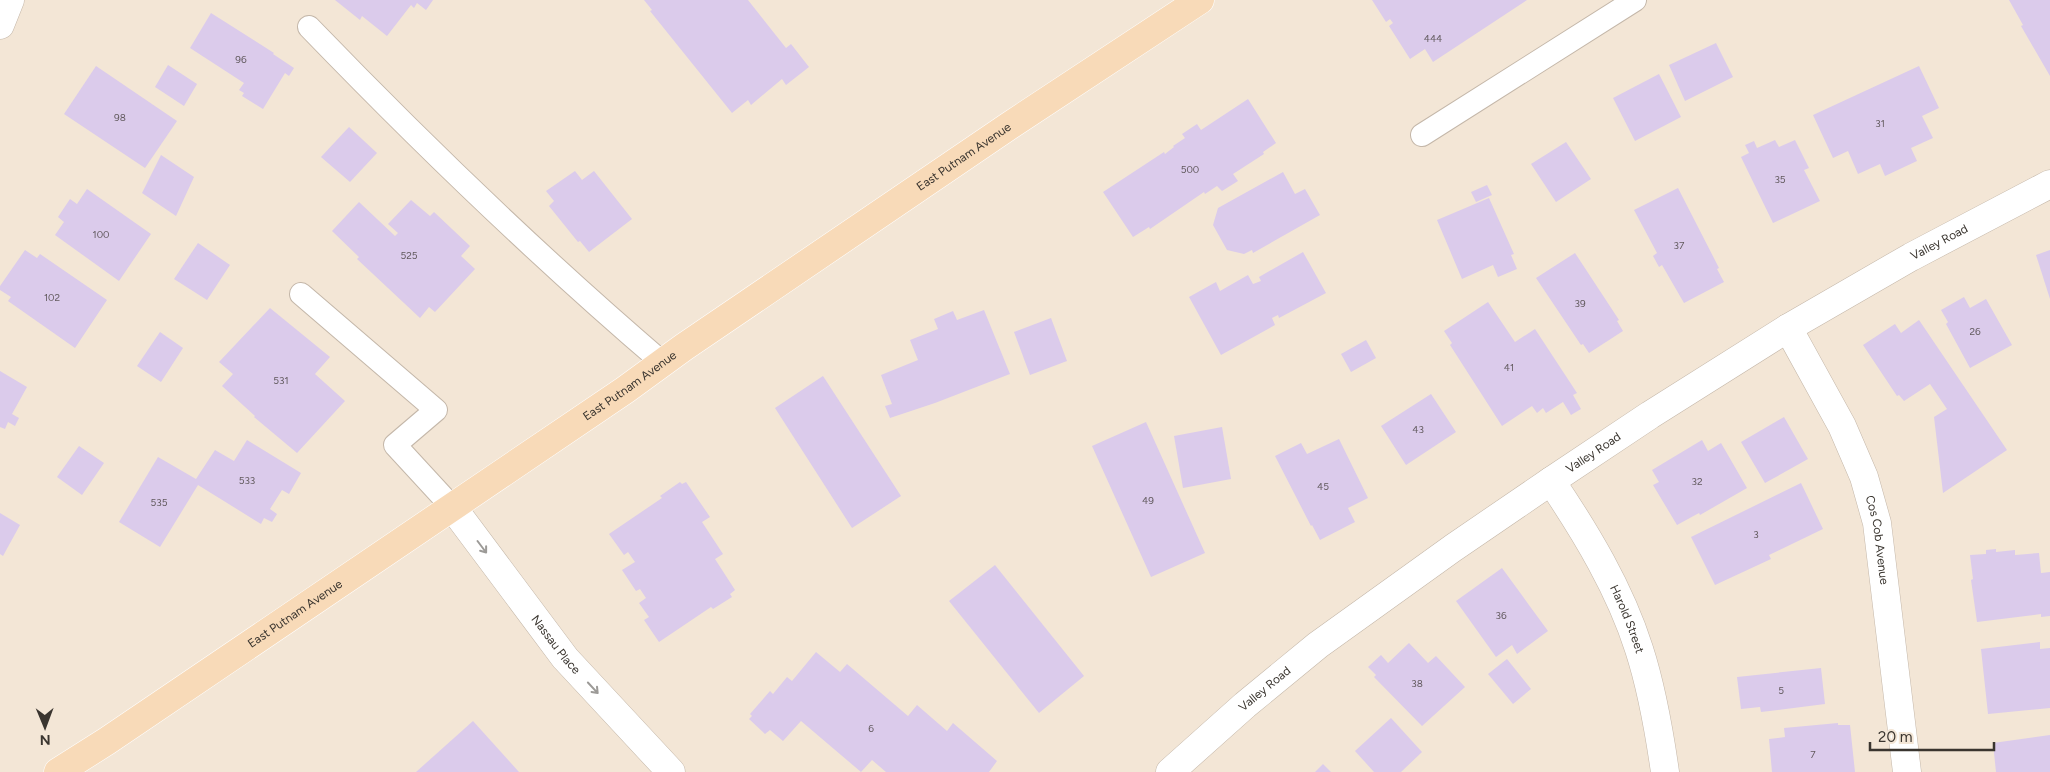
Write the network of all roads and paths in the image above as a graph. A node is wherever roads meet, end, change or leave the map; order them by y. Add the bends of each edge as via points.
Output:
1 (10, 0) edge
2 (1200, 0) edge
3 (1635, 0) edge
4 (0, 25) edge
5 (309, 27) dead end
6 (1422, 135) dead end
7 (2050, 184) edge
8 (301, 294) dead end
9 (1788, 328) junction
10 (663, 363) junction
11 (1551, 481) junction
12 (452, 508) junction
13 (58, 772) edge
14 (671, 772) edge
15 (1170, 772) edge
16 (1665, 772) edge
17 (1907, 772) edge

1 - 4 street
2 - 10 main road, East Putnam Avenue via 1009,126
3 - 6 lane
5 - 10 lane via 415,136
7 - 9 street, Valley Road via 1911,257
8 - 12 lane via 436,410 395,445
9 - 11 street, Valley Road
9 - 17 street, Cos Cob Avenue via 1842,426 1864,477 1877,523
10 - 12 main road, East Putnam Avenue
11 - 15 street, Valley Road via 1318,645
11 - 16 street, Harold Street via 1584,529 1639,648 1654,704
12 - 13 main road, East Putnam Avenue
12 -> 14 street, Nassau Place via 565,658

